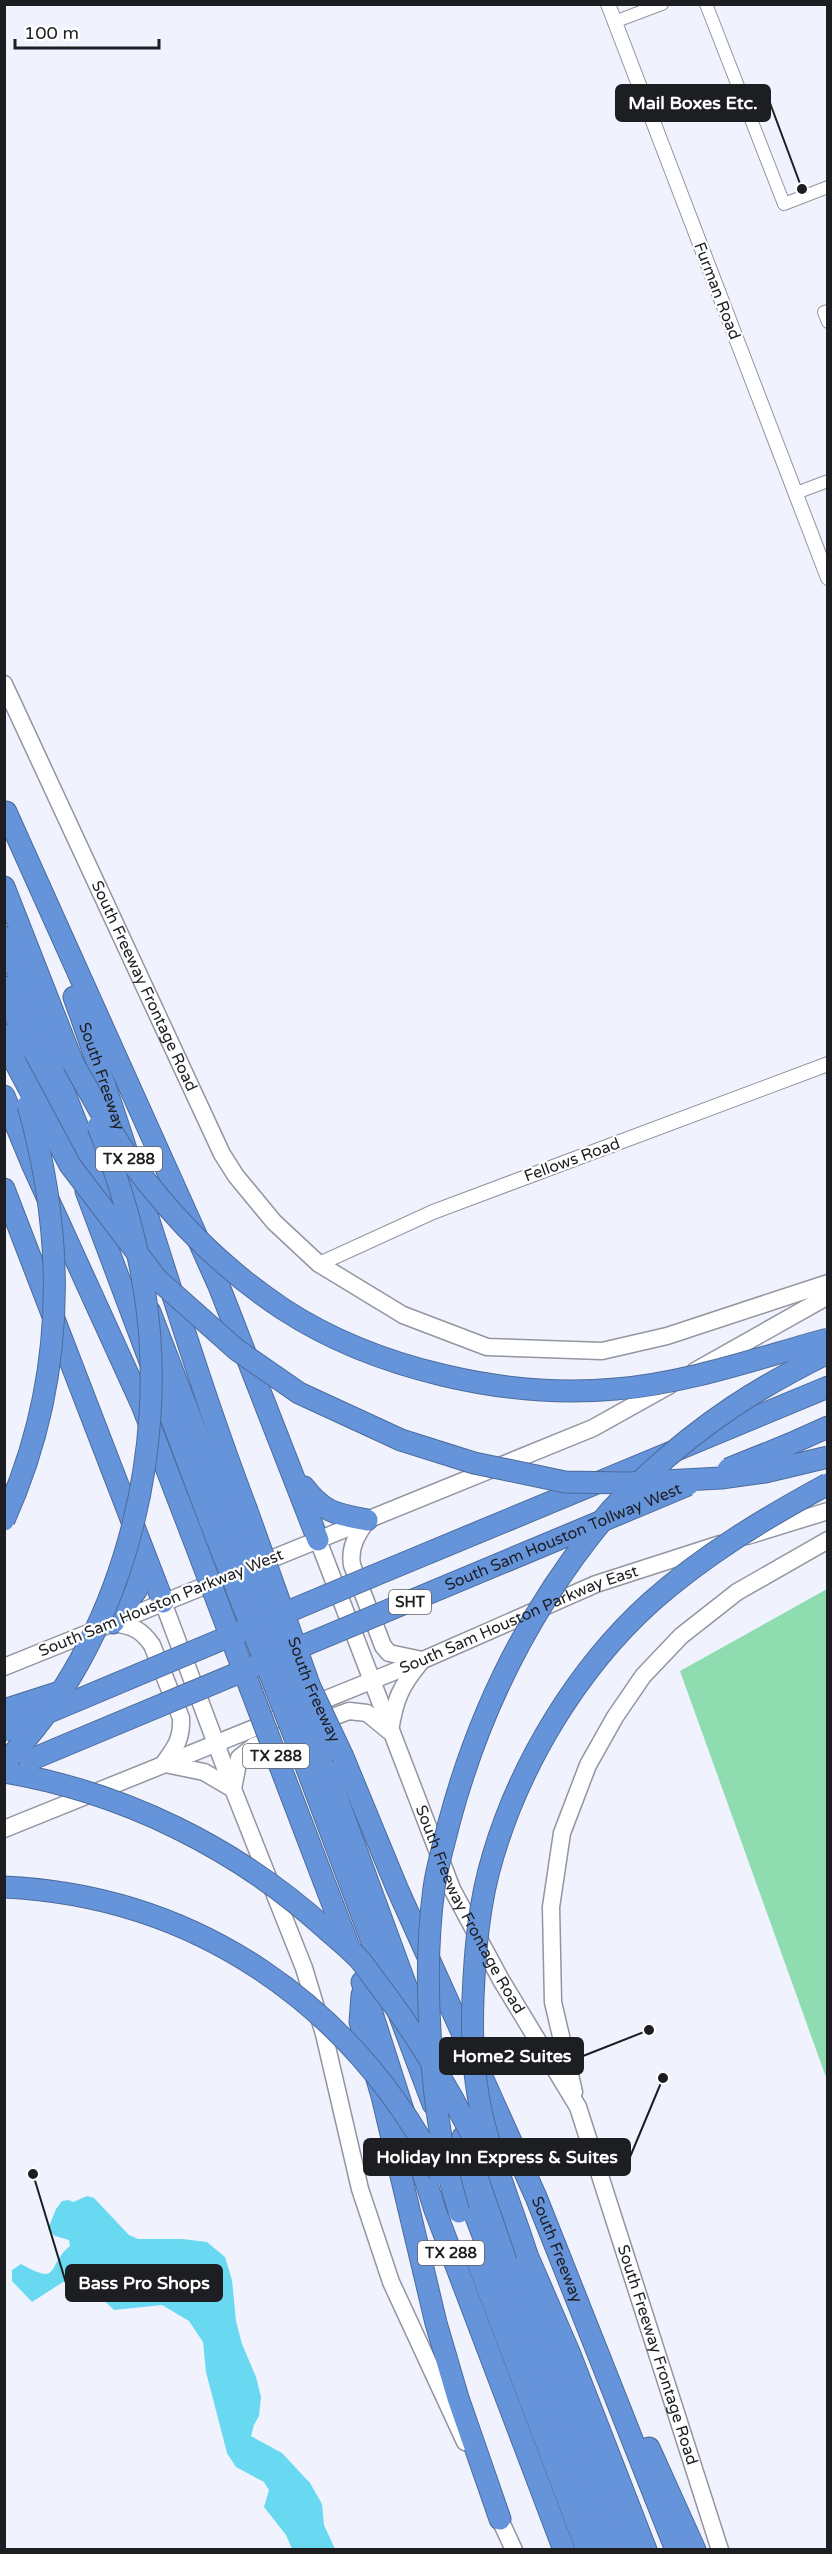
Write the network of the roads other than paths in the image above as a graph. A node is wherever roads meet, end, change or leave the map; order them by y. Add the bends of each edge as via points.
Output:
1 (608, 4) edge
2 (662, 4) edge
3 (706, 4) edge
4 (614, 22) junction
5 (828, 187) edge
6 (828, 481) edge
7 (796, 493) junction
8 (828, 578) edge
9 (4, 684) edge
10 (5, 810) edge
11 (4, 887) edge
12 (4, 937) edge
13 (4, 987) edge
14 (4, 1035) edge
15 (15, 1062) junction
16 (73, 1063) junction
17 (828, 1064) edge
18 (4, 1096) edge
19 (4, 1189) edge
20 (319, 1264) junction
21 (828, 1282) edge
22 (828, 1296) edge
23 (828, 1339) edge
24 (828, 1353) edge
25 (828, 1385) edge
26 (828, 1429) edge
27 (828, 1456) edge
28 (292, 1473) junction
29 (828, 1484) edge
30 (828, 1511) edge
31 (229, 1517) junction
32 (4, 1520) edge
33 (367, 1520) junction
34 (318, 1540) junction
35 (828, 1540) edge
36 (142, 1552) junction
37 (373, 1576) junction
38 (163, 1602) junction
39 (113, 1623) junction
40 (423, 1660) junction
41 (4, 1667) edge
42 (371, 1680) junction
43 (4, 1710) edge
44 (4, 1731) edge
45 (390, 1731) junction
46 (216, 1742) junction
47 (313, 1759) junction
48 (4, 1763) edge
49 (164, 1764) junction
50 (4, 1772) edge
51 (233, 1789) junction
52 (4, 1829) edge
53 (4, 1887) edge
54 (362, 1982) junction
55 (578, 2107) junction
56 (459, 2212) junction
57 (527, 2254) junction
58 (607, 2374) junction
59 (500, 2519) junction
60 (514, 2550) edge
61 (564, 2550) edge
62 (587, 2550) edge
63 (605, 2550) edge
64 (626, 2550) edge
65 (646, 2550) edge
66 (676, 2550) edge
67 (695, 2550) edge
68 (720, 2550) edge

1 - 4 street, Furman Road
2 - 4 street
3 - 5 street via 783,204
4 - 7 street, Furman Road
6 - 7 street
7 - 8 street, Furman Road
9 - 20 main road, South Freeway Frontage Road via 222,1154 267,1214
10 - 28 highway via 219,1286
10 - 31 highway, South Freeway / TX 288 via 95,1054 195,1366
11 - 16 highway
12 - 31 highway
13 - 31 highway via 94,1212
14 - 15 highway
15 - 27 highway, bridge via 70,1166 157,1279 237,1350 299,1393 330,1409 401,1440 474,1463 565,1482 721,1478
15 - 32 highway, bridge via 45,1176 54,1241 54,1339 36,1436
16 - 23 highway, bridge via 126,1154 149,1185 222,1262 283,1309 389,1360 504,1387 616,1389 701,1374
16 - 48 highway, bridge via 107,1151 145,1288 151,1353 145,1463 139,1504 110,1598 68,1682
17 - 20 street, Fellows Road via 433,1212
18 - 54 highway, TX 288, bridge via 142,1405
19 - 36 highway
20 - 21 main road, South Freeway Frontage Road via 403,1315 487,1347 602,1351 667,1336
22 - 33 main road via 593,1428
24 - 56 highway, bridge via 716,1417 684,1441 607,1514 546,1599 489,1702 458,1791 434,1887 427,1992 437,2117 446,2171
25 - 37 highway, SHT, bridge
26 - 50 highway, South Sam Houston Tollway West / SHT, bridge
28 - 33 highway via 317,1505
28 - 34 highway
29 - 57 highway, bridge via 742,1534 650,1603 623,1630 566,1702 517,1792 493,1855 483,1898 475,1945 472,2035 476,2083 491,2148
30 - 40 main road, South Sam Houston Parkway East via 596,1584
31 - 47 highway, bridge
31 - 58 highway, South Freeway / TX 288, bridge via 344,1757 397,1888 536,2197
33 - 34 main road
33 - 40 main road via 350,1553 383,1646 389,1653
34 - 38 main road, South Sam Houston Parkway West
34 - 42 main road, South Freeway Frontage Road
35 - 55 main road via 736,1592 681,1636 643,1676 588,1766 562,1833 551,1907 553,2002
36 - 38 highway
36 - 39 highway via 137,1589
37 - 43 highway, bridge via 237,1630
37 - 44 highway, SHT, bridge
38 - 39 main road, South Sam Houston Parkway West
38 - 46 main road
39 - 41 main road, South Sam Houston Parkway West
39 - 49 main road via 136,1627 145,1635 181,1718 179,1743
40 - 42 main road, South Sam Houston Parkway East
40 - 45 main road via 397,1694
42 - 45 main road, South Freeway Frontage Road
42 - 46 main road, South Sam Houston Parkway East
45 - 51 main road via 367,1713 349,1711 254,1746 239,1758
45 - 55 main road, South Freeway Frontage Road via 452,1889 501,1980
46 - 49 main road
46 - 51 main road
47 - 63 highway via 499,2278
47 - 64 highway
49 - 51 main road via 204,1772
49 - 52 main road
50 - 57 highway, bridge via 85,1790 198,1839 294,1900 359,1960 408,2025 459,2106
51 - 59 main road via 304,1968 324,2034 360,2189 391,2282
53 - 56 highway, bridge via 71,1893 145,1912 223,1946 287,1987 349,2043 390,2092 429,2152
54 - 59 highway via 360,2022 382,2096 436,2323
54 - 61 highway, TX 288 via 439,2220
55 - 68 main road, South Freeway Frontage Road
56 - 62 highway
57 - 65 highway
58 - 66 highway, South Freeway / TX 288
58 - 67 highway via 656,2461
59 - 60 main road

